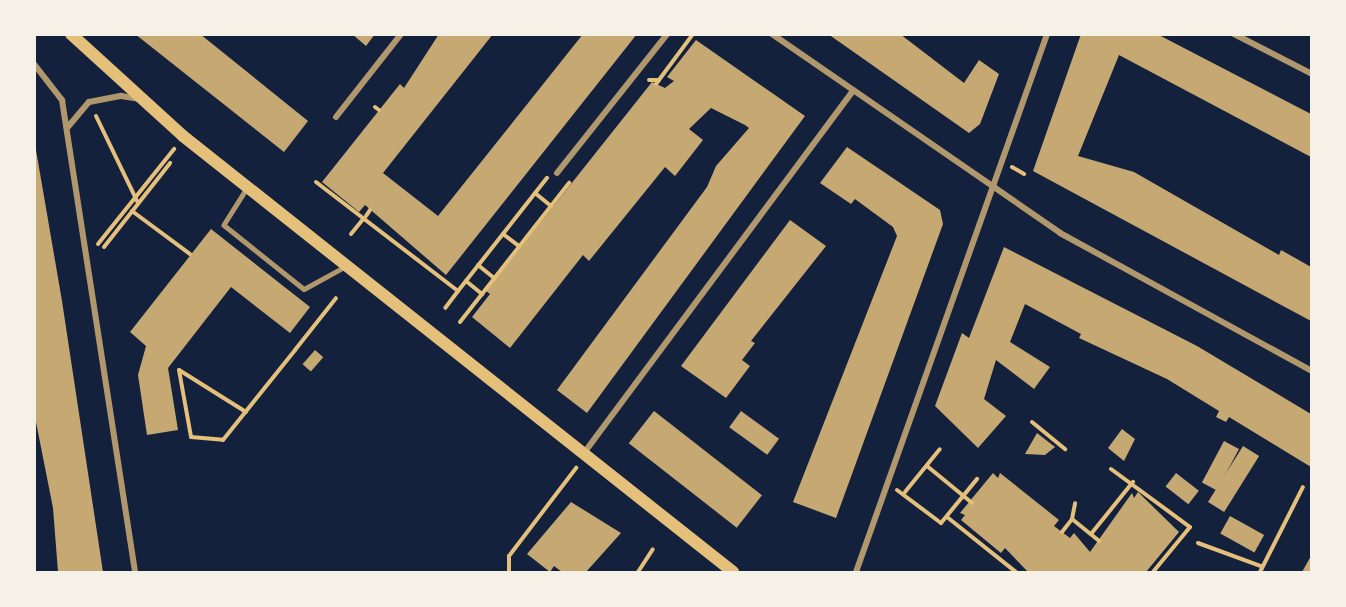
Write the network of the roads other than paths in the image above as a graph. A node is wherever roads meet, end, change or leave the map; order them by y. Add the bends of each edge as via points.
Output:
1 (71, 34) edge
2 (401, 34) edge
3 (667, 34) edge
4 (772, 34) edge
5 (1047, 34) edge
6 (1234, 34) edge
7 (34, 64) edge
8 (1311, 74) edge
9 (854, 90) junction
10 (142, 99) junction
11 (336, 117) dead end
12 (67, 129) junction
13 (555, 172) road end
14 (993, 186) junction
15 (248, 187) junction
16 (346, 266) junction
17 (1311, 371) edge
18 (584, 454) junction
19 (135, 573) edge
20 (733, 573) edge
21 (856, 573) edge

1 - 10 main road
2 - 11 street
3 - 13 street
4 - 9 street
5 - 14 street
6 - 8 street
7 - 12 street via 54,83
9 - 14 street
9 - 18 street
10 - 12 street via 121,96 89,102
10 - 15 main road
12 - 19 street
14 - 17 street via 1060,233
14 - 21 street
15 - 16 main road
15 - 16 lane via 224,225 304,289
16 - 18 main road
18 - 20 main road

